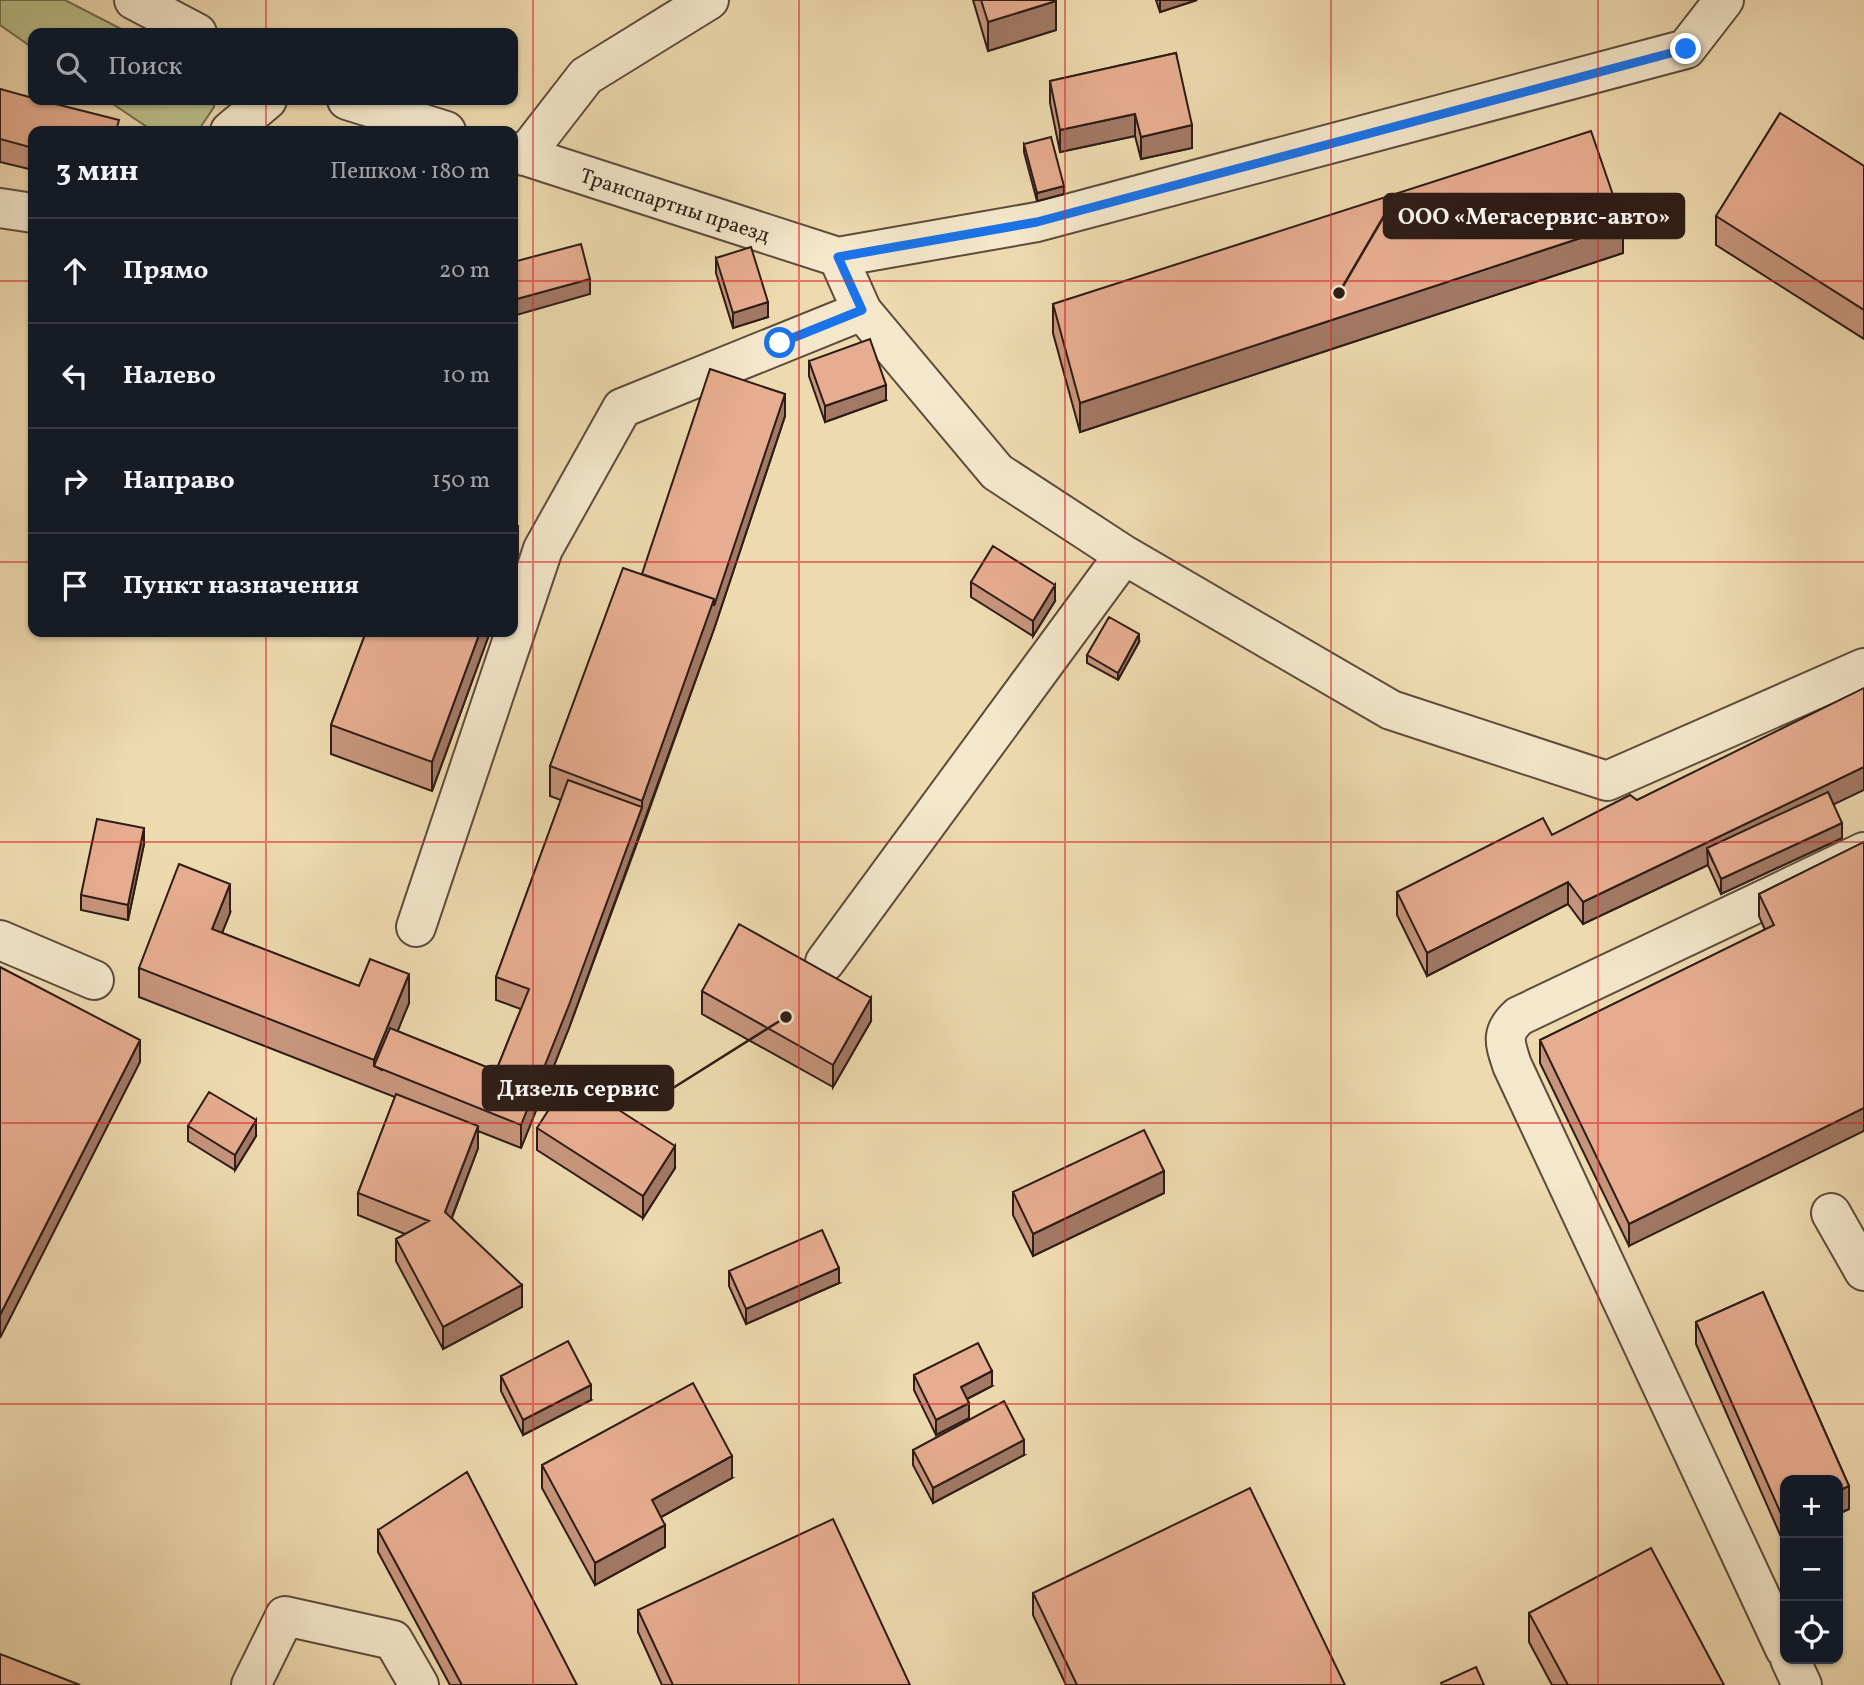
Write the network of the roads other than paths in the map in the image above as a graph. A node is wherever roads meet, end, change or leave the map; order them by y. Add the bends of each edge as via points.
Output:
1 (134, 0) edge
2 (709, 0) edge
3 (1724, 0) edge
4 (187, 28) edge
5 (261, 105) edge
6 (363, 105) edge
7 (236, 126) edge
8 (430, 126) edge
9 (519, 154) edge
10 (0, 208) edge
11 (28, 212) edge
12 (838, 257) junction
13 (862, 310) junction
14 (1124, 555) junction
15 (518, 623) edge
16 (513, 637) edge
17 (1864, 668) edge
18 (1864, 852) edge
19 (416, 927) dead end
20 (0, 940) edge
21 (825, 962) dead end
22 (94, 980) dead end
23 (1831, 1213) dead end
24 (1864, 1271) edge
25 (1780, 1638) edge
26 (1792, 1664) edge
27 (251, 1685) edge
28 (419, 1685) edge
29 (1802, 1685) edge

1 - 4 street
2 - 9 street via 586,76
3 - 12 street via 1686,49 1037,222
5 - 7 street
6 - 8 street
9 - 12 street, Транспартны праезд
10 - 11 street
12 - 13 street
13 - 14 street via 997,472
13 - 15 street via 622,408 543,549
14 - 17 street via 1391,710 1607,781
14 - 21 street
16 - 19 street
18 - 25 street via 1519,1016 1508,1026 1505,1043
20 - 22 street
23 - 24 street
26 - 29 street
27 - 28 street via 285,1616 393,1640

